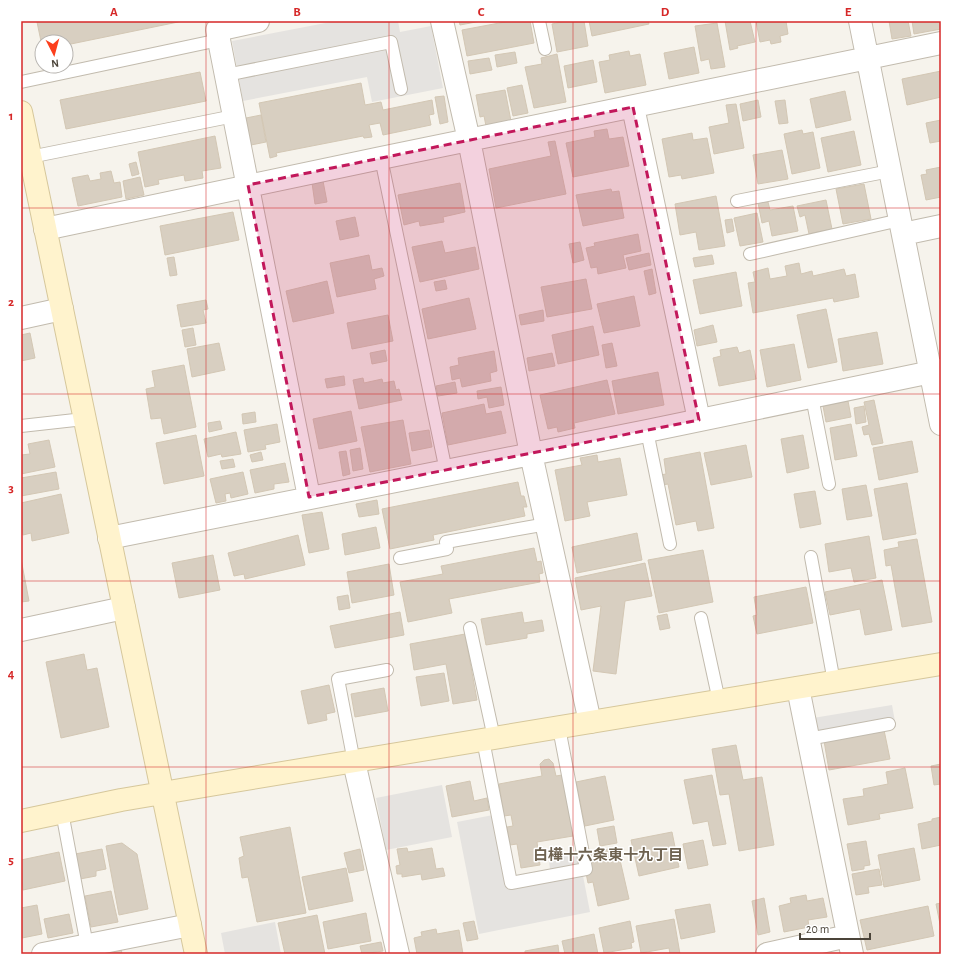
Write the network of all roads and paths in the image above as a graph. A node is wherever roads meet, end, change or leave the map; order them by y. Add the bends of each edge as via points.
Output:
1 (258, 21) edge
2 (442, 21) edge
3 (539, 21) edge
4 (860, 21) edge
5 (219, 40) junction
6 (941, 43) edge
7 (545, 49) dead end
8 (868, 58) junction
9 (226, 75) junction
10 (21, 82) edge
11 (401, 89) dead end
12 (633, 107) junction
13 (21, 112) edge
14 (234, 116) junction
15 (469, 140) junction
16 (30, 157) junction
17 (381, 158) junction
18 (890, 171) junction
19 (248, 185) junction
20 (737, 201) dead end
21 (941, 226) edge
22 (901, 227) junction
23 (45, 229) junction
24 (750, 254) dead end
25 (62, 309) junction
26 (21, 318) edge
27 (936, 371) edge
28 (812, 397) junction
29 (84, 419) junction
30 (699, 420) junction
31 (941, 424) edge
32 (21, 426) edge
33 (647, 431) junction
34 (531, 454) junction
35 (446, 471) junction
36 (829, 484) dead end
37 (309, 497) junction
38 (547, 524) junction
39 (109, 538) junction
40 (670, 544) dead end
41 (811, 557) dead end
42 (400, 558) dead end
43 (124, 608) junction
44 (701, 618) dead end
45 (470, 628) dead end
46 (21, 630) edge
47 (941, 664) edge
48 (387, 670) dead end
49 (834, 682) junction
50 (798, 688) junction
51 (719, 701) junction
52 (590, 722) junction
53 (889, 724) dead end
54 (559, 728) junction
55 (808, 738) junction
56 (489, 739) junction
57 (354, 762) junction
58 (163, 793) junction
59 (62, 812) junction
60 (21, 821) edge
61 (190, 925) junction
62 (850, 945) edge
63 (88, 950) edge
64 (43, 954) edge
65 (196, 954) edge
66 (398, 954) edge
67 (767, 954) edge

1 - 5 street via 217,30
2 - 15 street
3 - 7 lane
4 - 8 street
5 - 9 street
5 - 10 lane
6 - 8 street
8 - 12 street
8 - 18 street
9 - 11 lane via 391,42
9 - 14 street
12 - 15 street
12 - 30 street
13 - 16 street
14 - 16 lane
14 - 19 street
15 - 17 street
15 - 34 street
16 - 23 street
17 - 19 street
17 - 35 lane
18 - 20 lane
18 - 22 street
19 - 23 street
19 - 37 street
21 - 22 street
22 - 24 lane
22 - 27 street
23 - 25 street
25 - 26 street
25 - 29 street
27 - 28 street
27 - 31 street
28 - 30 street
28 - 36 lane
29 - 32 lane
29 - 39 street
30 - 33 street
33 - 34 street
33 - 40 lane
34 - 35 street
34 - 38 street
35 - 37 street
37 - 39 street
38 - 42 lane via 446,542 448,550
38 - 52 street
39 - 43 street
41 - 49 lane
43 - 46 street
43 - 58 street
44 - 51 lane
45 - 56 lane
47 - 49 street
48 - 57 lane via 338,679
49 - 50 street
50 - 51 street
50 - 55 street
51 - 52 street
52 - 54 street
53 - 55 lane
54 - 56 street
54 - 56 lane via 586,869 511,883
55 - 62 street
56 - 57 street
57 - 58 street
57 - 66 street
58 - 59 street
58 - 61 street
59 - 60 street
59 - 63 lane
61 - 63 street
61 - 65 street
62 - 67 street
63 - 64 street

